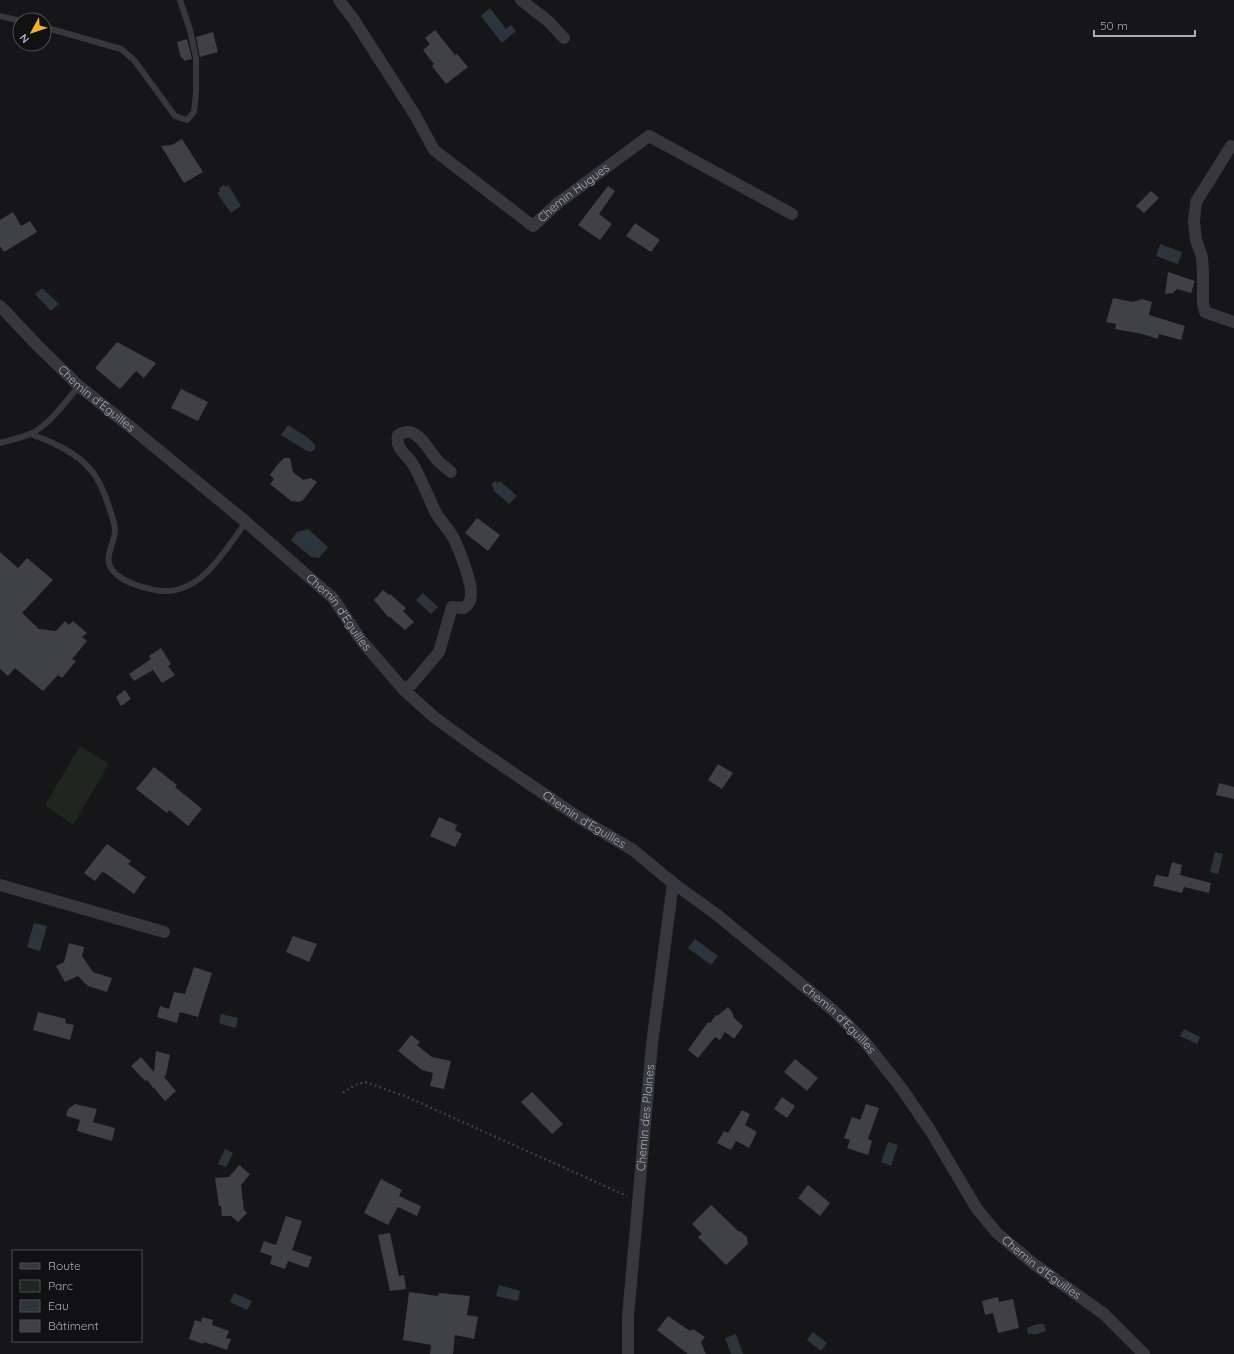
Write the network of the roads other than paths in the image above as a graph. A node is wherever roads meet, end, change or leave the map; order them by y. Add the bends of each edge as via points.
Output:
1 (180, 0) edge
2 (339, 0) edge
3 (521, 0) edge
4 (0, 16) edge
5 (12, 19) edge
6 (52, 29) edge
7 (564, 38) dead end
8 (1231, 146) dead end
9 (792, 214) dead end
10 (0, 306) edge
11 (1234, 322) edge
12 (79, 386) junction
13 (30, 434) junction
14 (0, 443) edge
15 (451, 472) dead end
16 (246, 522) junction
17 (404, 690) junction
18 (673, 882) junction
19 (0, 885) edge
20 (164, 932) dead end
21 (628, 1354) edge
22 (1144, 1354) edge

1 - 6 lane via 196,58 194,112 187,120 176,116 134,60 122,49
2 - 9 street, Chemin Hugues via 415,115 434,150 533,226 558,203 649,136
3 - 7 street via 548,21
4 - 5 lane
8 - 11 street via 1196,202 1194,222 1196,240 1202,257 1205,312
10 - 12 street, Chemin d'Eguilles
12 - 13 lane via 49,420
12 - 16 street, Chemin d'Eguilles
13 - 14 lane
13 - 16 lane via 71,453 90,468 106,499 115,531 108,560 110,568 124,580 163,591 179,590 192,585 208,571
15 - 17 street via 416,435 404,432 398,435 400,449 410,459 436,512 453,539 472,596 464,608 452,607 439,652
16 - 17 street, Chemin d'Eguilles via 333,598 361,640
17 - 18 street, Chemin d'Eguilles via 478,749 633,850
18 - 21 street, Chemin des Plaines via 652,1044 628,1317
18 - 22 street, Chemin d'Eguilles via 834,1011 865,1042 902,1089 930,1130 977,1209 997,1233 1034,1264 1104,1314
19 - 20 street

